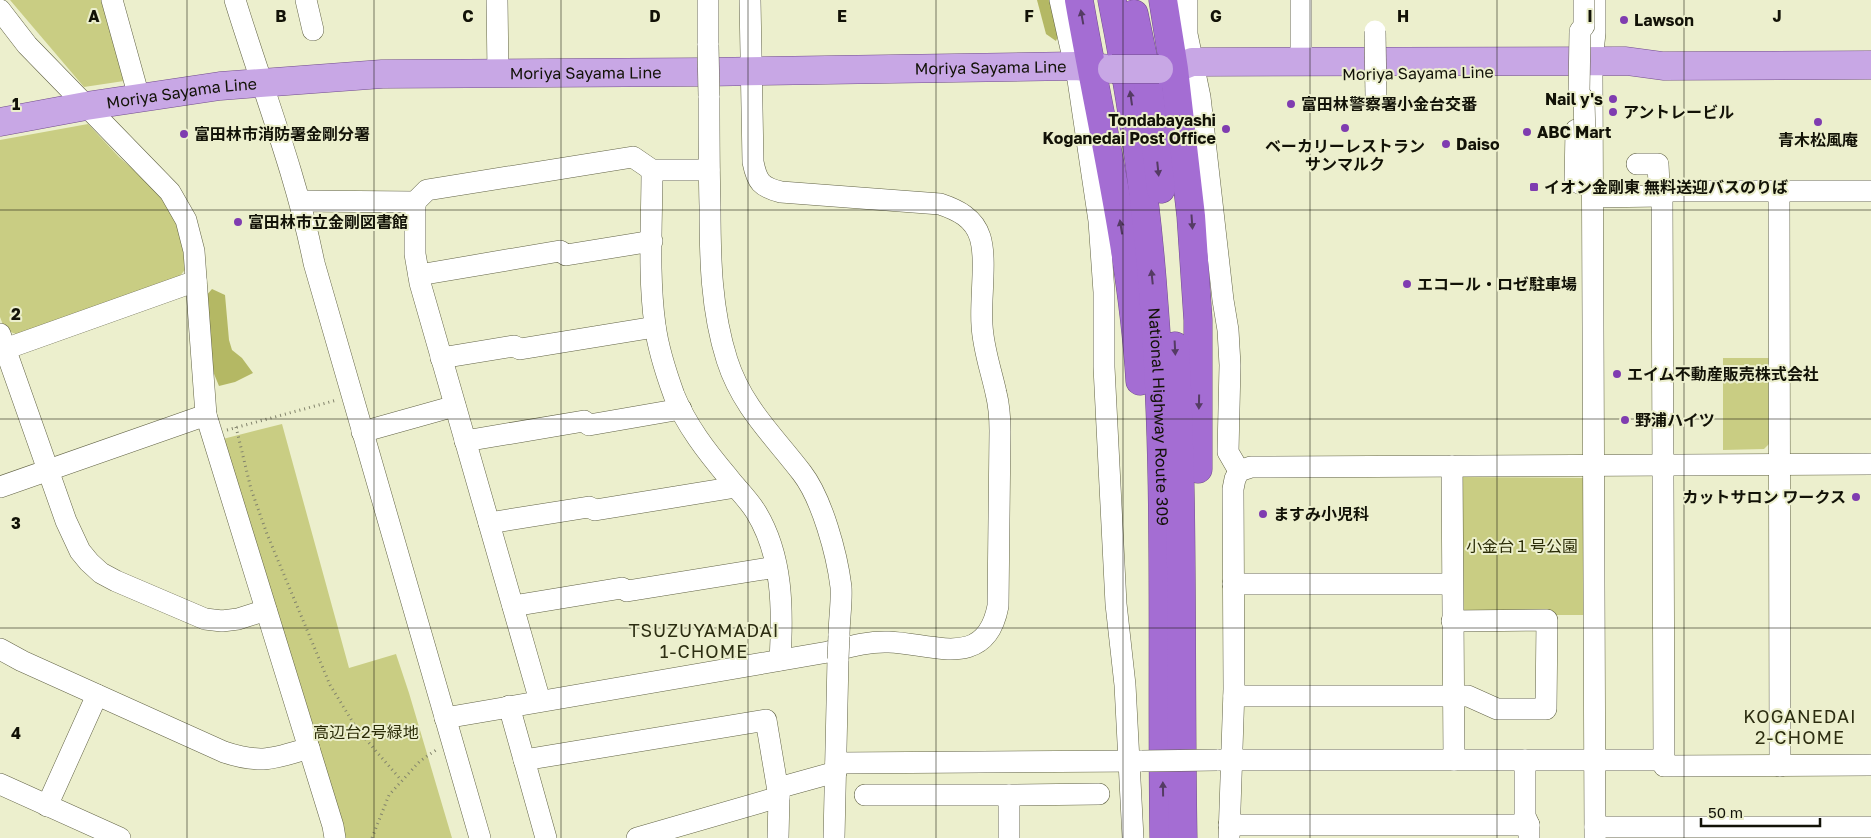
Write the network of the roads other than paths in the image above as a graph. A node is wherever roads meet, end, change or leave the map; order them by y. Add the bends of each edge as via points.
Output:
1 (112, 0) edge
2 (236, 0) edge
3 (306, 0) edge
4 (497, 0) edge
5 (708, 0) edge
6 (750, 0) edge
7 (1060, 0) edge
8 (1079, 0) edge
9 (1112, 0) edge
10 (1131, 0) edge
11 (1164, 0) edge
12 (1187, 0) edge
13 (1301, 0) edge
14 (1584, 0) edge
15 (1595, 0) edge
16 (0, 10) edge
17 (313, 30) dead end
18 (1375, 31) dead end
19 (1302, 62) junction
20 (1871, 65) edge
21 (1592, 66) junction
22 (1093, 68) junction
23 (1180, 70) junction
24 (751, 71) junction
25 (498, 73) junction
26 (262, 82) junction
27 (139, 97) junction
28 (1376, 98) dead end
29 (86, 106) junction
30 (0, 122) edge
31 (1589, 131) junction
32 (1637, 164) dead end
33 (652, 170) junction
34 (710, 170) junction
35 (1779, 191) junction
36 (1871, 191) edge
37 (1662, 194) junction
38 (1593, 197) junction
39 (300, 200) junction
40 (415, 202) junction
41 (652, 241) junction
42 (418, 275) junction
43 (196, 281) junction
44 (655, 327) junction
45 (3, 341) edge
46 (442, 358) junction
47 (455, 406) junction
48 (681, 409) junction
49 (206, 414) junction
50 (362, 432) junction
51 (465, 441) junction
52 (1871, 464) edge
53 (1664, 465) junction
54 (1780, 465) junction
55 (1452, 466) junction
56 (1594, 466) junction
57 (48, 470) junction
58 (1239, 471) junction
59 (0, 487) edge
60 (736, 487) junction
61 (489, 523) junction
62 (776, 567) junction
63 (1232, 584) junction
64 (1452, 584) junction
65 (513, 606) junction
66 (266, 610) junction
67 (1452, 621) junction
68 (0, 649) edge
69 (780, 660) junction
70 (97, 694) junction
71 (1452, 695) junction
72 (1234, 696) junction
73 (540, 701) junction
74 (509, 706) junction
75 (1163, 711) junction
76 (445, 718) junction
77 (309, 748) junction
78 (1183, 750) junction
79 (524, 760) junction
80 (1224, 760) junction
81 (1454, 760) junction
82 (1525, 760) junction
83 (1595, 760) junction
84 (1664, 760) junction
85 (1135, 761) junction
86 (1780, 766) junction
87 (1871, 766) edge
88 (836, 767) junction
89 (0, 784) edge
90 (778, 793) junction
91 (865, 794) dead end
92 (1009, 794) junction
93 (1099, 794) dead end
94 (47, 806) junction
95 (1871, 827) edge
96 (1229, 831) edge
97 (1529, 832) edge
98 (1595, 833) edge
99 (120, 838) edge
100 (335, 838) edge
101 (480, 838) edge
102 (546, 838) edge
103 (637, 838) edge
104 (778, 838) edge
105 (834, 838) edge
106 (1009, 838) edge
107 (1134, 838) edge
108 (1164, 838) edge
109 (1184, 838) edge

1 - 27 street
2 - 26 street
3 - 17 street
4 - 25 street
5 - 34 street, bridge
6 - 24 street
7 - 22 street
22 -> 8 highway
75 -> 9 highway, National Highway Route 309 via 1160,448 1154,304 1130,96
10 -> 78 highway, National Highway Route 309 via 1154,125 1174,320 1179,417
11 - 23 highway
12 - 23 street
13 - 19 street
14 - 31 street, bridge via 1579,94 1584,100 1585,130 1585,137 1585,146 1585,181 1581,184 1575,181 1576,130
15 - 21 street
16 - 29 street via 27,45
18 - 28 street, bridge
19 - 21 main road, Moriya Sayama Line
19 - 23 main road, Moriya Sayama Line
20 - 21 main road, Moriya Sayama Line via 1663,66 1626,61
21 - 23 main road, Moriya Sayama Line via 1363,72 1285,79
21 - 31 street
22 - 23 main road, Moriya Sayama Line, bridge
22 - 24 main road, Moriya Sayama Line
75 -> 22 highway via 1150,616 1138,345
22 - 85 street via 1116,604
23 - 58 street via 1208,161 1228,330 1228,452
23 -> 78 highway via 1198,330 1197,704
24 - 25 main road, Moriya Sayama Line
24 - 69 street via 753,162 756,176 769,189 940,204 960,212 974,224 982,249 984,347 996,392 1000,431 998,606 989,634 964,649 865,643
25 - 26 main road, Moriya Sayama Line via 382,74
26 - 27 main road, Moriya Sayama Line
26 - 39 street
27 - 29 main road, Moriya Sayama Line
29 - 30 main road, Moriya Sayama Line
29 - 43 street via 170,192 180,207 191,235
31 - 38 street
32 - 37 street via 1658,164
33 - 34 street
33 - 40 street via 634,157 428,190
33 - 41 street
34 - 88 street, bridge via 710,267 717,324 727,360 758,421 803,474 822,512 835,552 841,588
35 - 36 street
35 - 37 street
35 - 54 street
37 - 38 street
37 - 53 street
38 - 56 street
39 - 40 street
39 - 50 street via 314,263
40 - 42 street via 414,254
41 - 42 street via 566,255 560,250
41 - 44 street
42 - 46 street
43 - 45 street
43 - 49 street
44 - 46 street via 520,350 514,346
44 - 48 street via 664,365
45 - 57 street
46 - 47 street
47 - 50 street
47 - 51 street
48 - 51 street
48 - 60 street via 708,453
49 - 57 street
49 - 66 street
50 - 76 street
51 - 61 street
52 - 54 street
53 - 54 street
53 - 56 street
53 - 84 street
54 - 86 street
55 - 56 street
55 - 58 street via 1251,467
55 - 64 street
56 - 83 street
57 - 59 street
57 - 66 street via 76,544 101,573 205,619 238,619
58 - 63 street via 1233,489
60 - 61 street
60 - 62 street via 766,530
61 - 65 street
62 - 65 street
62 - 69 street via 782,620
63 - 64 street
63 - 72 street
64 - 67 street
65 - 73 street
66 - 77 street
67 - 71 street
67 - 71 street via 1547,620 1546,709 1496,709 1468,696
68 - 70 street
69 - 73 street
70 - 77 street via 242,758 268,759
70 - 94 street
71 - 72 street
71 - 81 street
72 - 80 street
73 - 74 street
74 - 76 street
74 - 79 street
108 -> 75 highway, National Highway Route 309
76 - 101 street
77 - 100 street
78 - 109 highway, National Highway Route 309
79 - 90 street via 766,720
79 - 102 street
80 - 81 street
80 - 85 street, bridge
80 - 96 street
81 - 82 street
82 - 83 street
82 - 97 street via 1525,816
83 - 84 street
83 - 98 street
84 - 86 street via 1664,766
85 - 88 street
85 - 107 street
86 - 87 street
88 - 90 street
88 - 105 street
89 - 94 street
90 - 103 street
90 - 104 street
91 - 92 street
92 - 93 street
92 - 106 street
94 - 99 street
95 - 98 street
96 - 97 street

